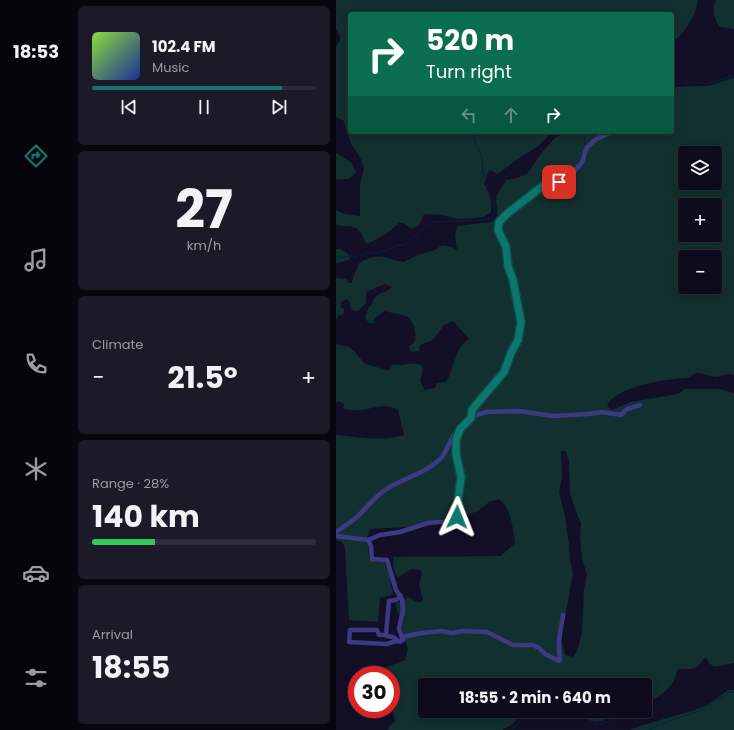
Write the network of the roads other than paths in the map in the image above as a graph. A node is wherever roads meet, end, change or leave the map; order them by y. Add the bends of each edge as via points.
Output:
1 (607, 134) edge
2 (640, 404) dead end
3 (471, 418) junction
4 (460, 429) junction
5 (336, 532) edge
6 (336, 536) edge
7 (368, 540) junction
8 (401, 596) junction
9 (563, 615) dead end
10 (386, 635) junction
11 (402, 637) junction
12 (397, 641) junction

1 - 3 street via 587,147 582,162 574,172 559,182 544,185 499,222 498,230 506,247 521,322 518,340 504,372 472,410
2 - 3 street via 627,409 621,415 602,412 554,416 518,411 486,412
3 - 4 street
4 - 5 street via 449,441 441,458 376,496 357,517
4 - 7 street via 456,440 461,477 457,517 452,521 428,523
6 - 7 street
7 - 8 street via 372,559 387,560 396,590
8 - 10 street via 389,601
8 - 11 street via 403,604 399,629
9 - 11 street via 559,636 559,661 533,645 513,645 487,632 442,631
10 - 12 street
10 - 12 street via 379,635 377,630 350,630 349,642 386,644
11 - 12 street via 402,641

